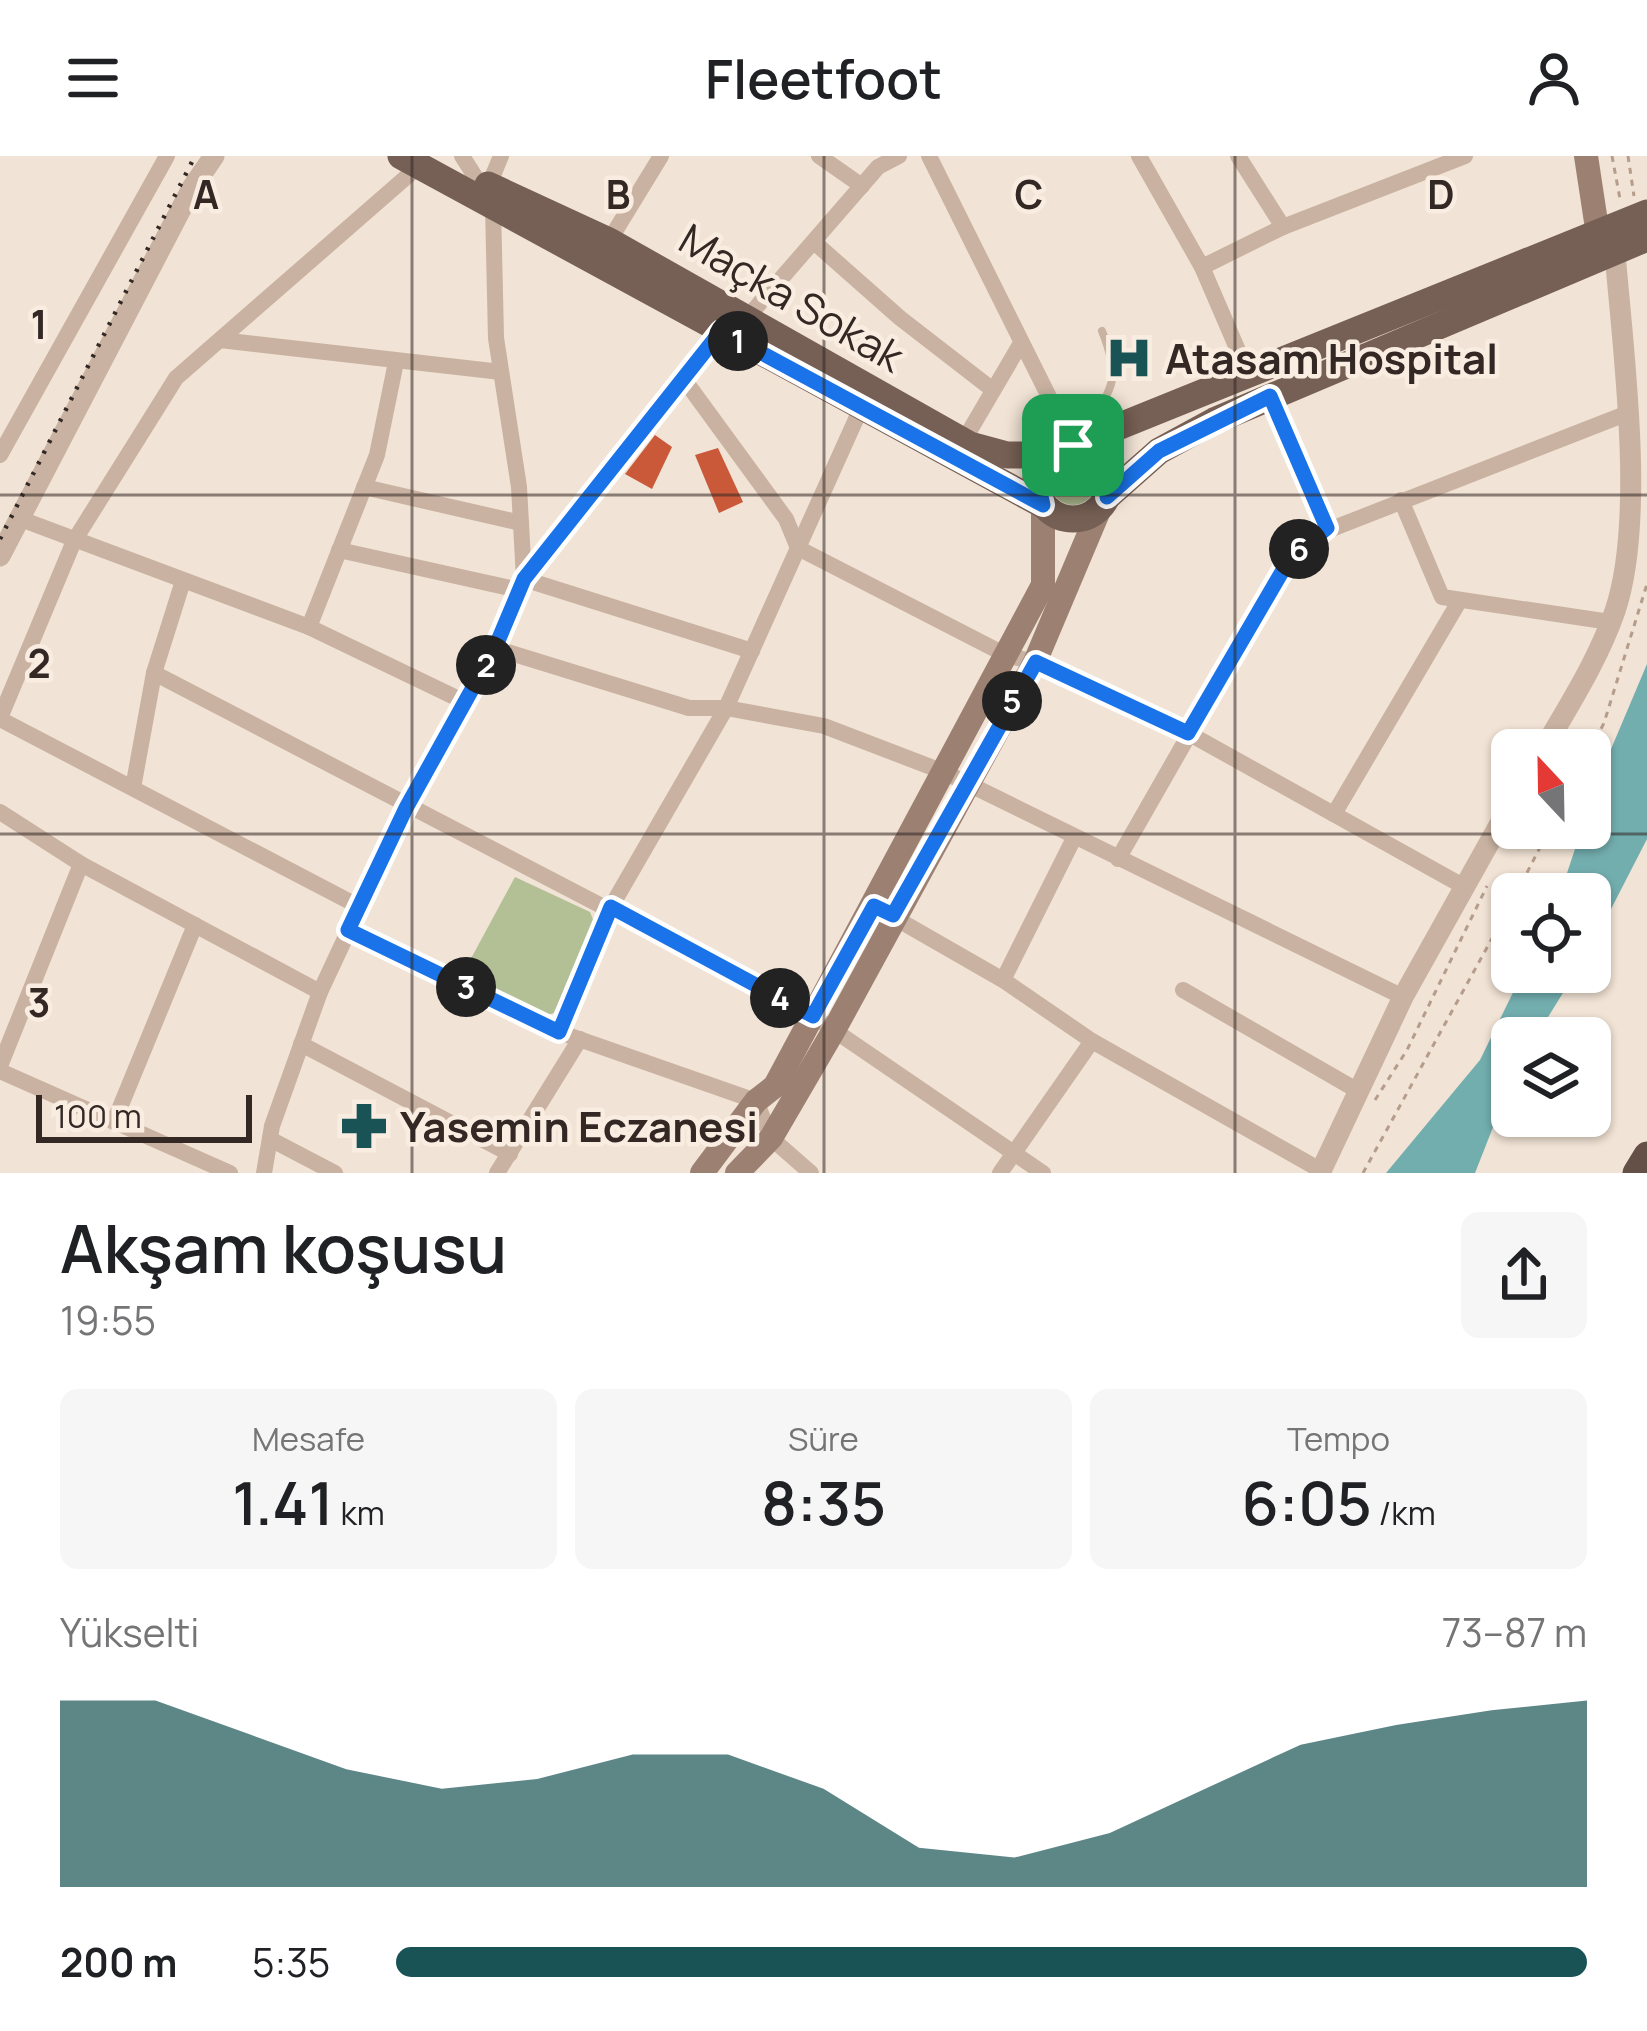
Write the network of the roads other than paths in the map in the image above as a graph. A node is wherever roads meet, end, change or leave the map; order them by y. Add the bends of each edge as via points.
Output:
1 (166, 156) edge
2 (214, 156) edge
3 (501, 156) edge
4 (661, 156) edge
5 (819, 156) edge
6 (899, 156) edge
7 (929, 156) edge
8 (1139, 156) edge
9 (1238, 156) edge
10 (1586, 156) edge
11 (1459, 157) edge
12 (420, 159) edge
13 (878, 161) edge
14 (480, 181) edge
15 (862, 186) junction
16 (1283, 227) junction
17 (1628, 230) edge
18 (609, 241) junction
19 (814, 242) junction
20 (1202, 267) junction
21 (733, 325) junction
22 (1102, 331) dead end
23 (220, 340) junction
24 (1021, 343) junction
25 (396, 362) junction
26 (501, 372) junction
27 (1249, 376) junction
28 (683, 378) junction
29 (994, 390) junction
30 (1270, 396) junction
31 (861, 408) junction
32 (1628, 413) junction
33 (963, 442) junction
34 (1073, 445) junction
35 (0, 454) edge
36 (1046, 455) junction
37 (364, 487) junction
38 (1401, 500) junction
39 (1103, 503) junction
40 (1043, 505) junction
41 (17, 518) junction
42 (521, 523) junction
43 (1327, 528) junction
44 (74, 541) junction
45 (798, 548) junction
46 (339, 550) junction
47 (0, 556) edge
48 (183, 581) junction
49 (522, 585) junction
50 (1460, 599) junction
51 (1610, 622) junction
52 (308, 627) junction
53 (495, 648) junction
54 (752, 651) junction
55 (1006, 655) junction
56 (1036, 662) junction
57 (154, 673) junction
58 (465, 702) junction
59 (726, 708) junction
60 (0, 718) edge
61 (1554, 729) edge
62 (1188, 733) junction
63 (954, 778) junction
64 (133, 788) junction
65 (406, 808) junction
66 (0, 812) edge
67 (1334, 814) junction
68 (1491, 837) edge
69 (1074, 838) junction
70 (1118, 859) junction
71 (81, 864) junction
72 (1462, 886) junction
73 (360, 907) junction
74 (611, 907) junction
75 (884, 910) junction
76 (195, 925) junction
77 (348, 930) junction
78 (1003, 980) junction
79 (1183, 990) dead end
80 (320, 992) junction
81 (1403, 997) junction
82 (824, 1023) junction
83 (559, 1032) junction
84 (580, 1039) junction
85 (1092, 1041) junction
86 (301, 1044) junction
87 (0, 1069) edge
88 (1367, 1097) junction
89 (756, 1101) junction
90 (114, 1122) junction
91 (771, 1138) junction
92 (270, 1139) junction
93 (1013, 1153) junction
94 (510, 1154) junction
95 (1647, 1155) edge
96 (1321, 1172) edge
97 (230, 1173) edge
98 (264, 1173) edge
99 (335, 1173) edge
100 (497, 1173) edge
101 (702, 1173) edge
102 (736, 1173) edge
103 (811, 1173) edge
104 (1000, 1173) edge
105 (1043, 1173) edge
106 (1636, 1173) edge

1 - 35 street
2 - 41 street
3 - 14 street
4 - 18 street
5 - 15 street
6 - 13 street
7 - 24 street
8 - 20 street
9 - 16 street
10 - 17 main road
11 - 16 street
12 - 14 main road, Maçka Sokak
12 - 23 street
13 - 15 street
14 - 18 main road, Maçka Sokak
14 - 21 main road, Maçka Sokak
14 - 26 street
15 - 19 street
16 - 20 street
17 - 27 main road
17 - 30 main road
17 - 32 street
18 - 21 main road, Maçka Sokak
19 - 21 street
19 - 29 street
20 - 27 street
21 - 28 street
21 - 31 main road, Maçka Sokak
21 - 33 main road, Maçka Sokak
22 - 34 lane via 1114,385
23 - 25 street
23 - 44 street via 176,378
24 - 29 street
24 - 34 street
25 - 26 street
25 - 37 street
26 - 42 street
27 - 34 main road
28 - 45 street via 787,519
28 - 49 street
29 - 33 street
30 - 39 main road via 1159,451
30 - 43 street
31 - 40 main road, Maçka Sokak
31 - 45 street
32 - 38 street
32 - 51 street via 1626,566
33 - 36 main road, Maçka Sokak via 1007,455
34 - 36 main road
34 - 39 main road via 1104,462
36 - 40 main road via 1035,485
37 - 42 street
37 - 46 street
38 - 43 street
38 - 50 street via 1442,597
39 - 40 main road via 1065,519
39 - 56 main road
40 - 55 main road via 1043,585
41 - 44 street
41 - 47 street
42 - 49 street
43 - 62 street via 1290,558
44 - 48 street
44 - 60 street
45 - 54 street
45 - 55 street
46 - 49 street
46 - 52 street
48 - 52 street
48 - 57 street
49 - 53 street
49 - 54 street
50 - 51 street
50 - 67 street
51 - 61 street
52 - 58 street
53 - 58 street
53 - 59 street via 689,708
54 - 59 street
55 - 56 street
55 - 63 main road
56 - 62 street
56 - 63 main road
57 - 64 street
57 - 65 street
58 - 65 street
59 - 63 street via 824,726
59 - 74 street
60 - 64 street
62 - 67 street
62 - 70 street
63 - 69 street
63 - 75 main road
64 - 73 street
65 - 73 street
65 - 74 street
66 - 71 street
67 - 72 street
68 - 72 street
69 - 70 street
69 - 78 street
70 - 81 street
71 - 76 street
71 - 87 street
72 - 81 street
73 - 77 street
74 - 82 street
74 - 83 street
75 - 78 street
75 - 82 main road
76 - 80 street
76 - 90 street
77 - 80 street
77 - 83 street
78 - 85 street
79 - 88 street
80 - 86 street
81 - 88 street
82 - 89 main road
82 - 91 main road
82 - 93 street
83 - 84 street
84 - 89 street
84 - 94 street
85 - 93 street
85 - 96 street
86 - 92 street
86 - 94 street
87 - 90 street
88 - 96 street
89 - 91 street
89 - 101 main road
90 - 97 street
91 - 102 main road
91 - 103 street
92 - 98 street
92 - 99 street
93 - 104 street
93 - 105 street
94 - 100 street
95 - 106 highway

